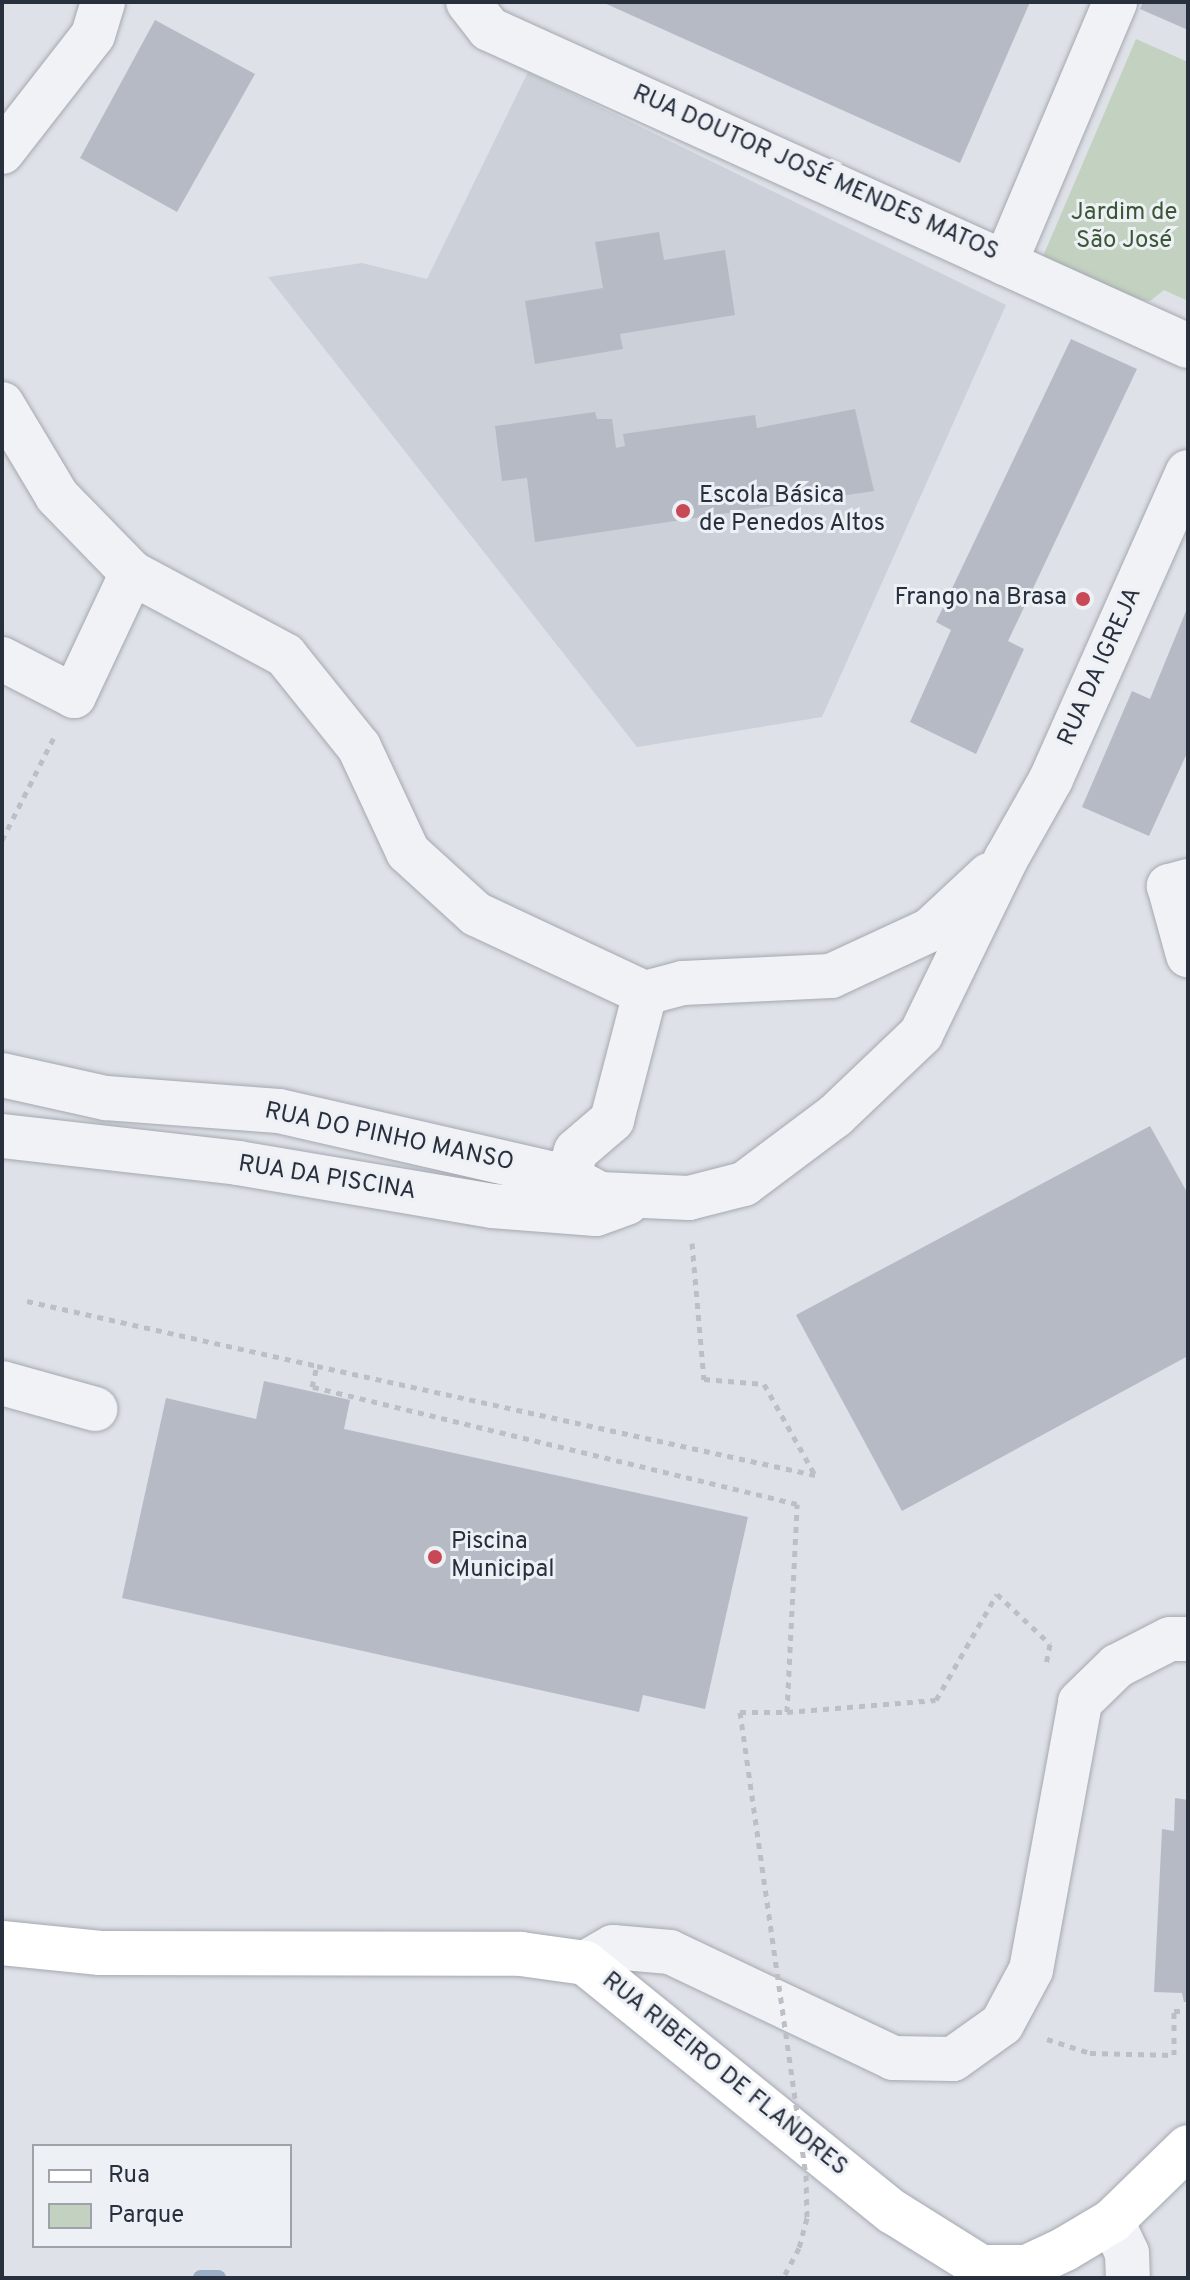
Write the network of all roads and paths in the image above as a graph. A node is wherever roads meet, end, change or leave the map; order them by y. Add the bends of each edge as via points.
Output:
1 (103, 2) edge
2 (468, 2) edge
3 (1115, 2) edge
4 (2, 152) edge
5 (1005, 263) junction
6 (1188, 346) edge
7 (4, 416) edge
8 (1188, 472) edge
9 (132, 573) junction
10 (2, 659) edge
11 (74, 696) junction
12 (2, 840) edge
13 (1006, 859) junction
14 (1188, 881) edge
15 (1188, 955) edge
16 (645, 993) junction
17 (8, 1073) edge
18 (2, 1136) edge
19 (568, 1177) junction
20 (668, 1197) junction
21 (27, 1301) dead end
22 (317, 1366) junction
23 (2, 1383) edge
24 (95, 1409) dead end
25 (1188, 1639) edge
26 (1050, 1644) dead end
27 (787, 1712) junction
28 (2, 1943) edge
29 (585, 1963) junction
30 (1188, 2011) edge
31 (1090, 2053) dead end
32 (1188, 2147) edge
33 (1112, 2221) junction
34 (783, 2278) edge
35 (1128, 2278) edge

1 - 4 street via 93,35
2 - 5 street, RUA DOUTOR JOSÉ MENDES MATOS via 489,29
3 - 5 street, RUA DOUTOR JOSÉ MENDES MATOS
5 - 6 street
7 - 9 street via 57,496
8 - 13 street, RUA DA IGREJA via 1051,779
9 - 11 street
9 - 16 street via 285,655 359,747 408,852 476,914
10 - 11 street
11 - 12 path
13 - 16 street via 930,930 831,976 683,983
13 - 20 street via 921,1034 835,1116 744,1184
14 - 15 street via 1169,886
16 - 19 street via 612,1120 576,1151
17 - 19 street, RUA DO PINHO MANSO via 106,1098 279,1111
18 - 20 street, RUA DA PISCINA via 238,1163 492,1206 596,1214
19 - 20 street, RUA DO PINHO MANSO via 600,1194
20 - 22 path via 704,1379 764,1384 815,1475
21 - 22 path
22 - 27 path via 312,1387 797,1504
23 - 24 street
25 - 29 street via 1170,1639 1117,1666 1080,1702 1031,1970 1002,2024 953,2059 893,2058 670,1952 613,1947
26 - 27 path via 997,1594 936,1700
27 - 34 path, bridge via 740,1712 806,2175 807,2218
28 - 29 main road, RUA RIBEIRO DE FLANDRES via 100,1953 521,1954
29 - 33 main road, RUA RIBEIRO DE FLANDRES via 893,2212 981,2267 1027,2267
30 - 31 path via 1174,2011 1174,2055
32 - 33 main road, RUA RIBEIRO DE FLANDRES
33 - 35 street via 1127,2253

